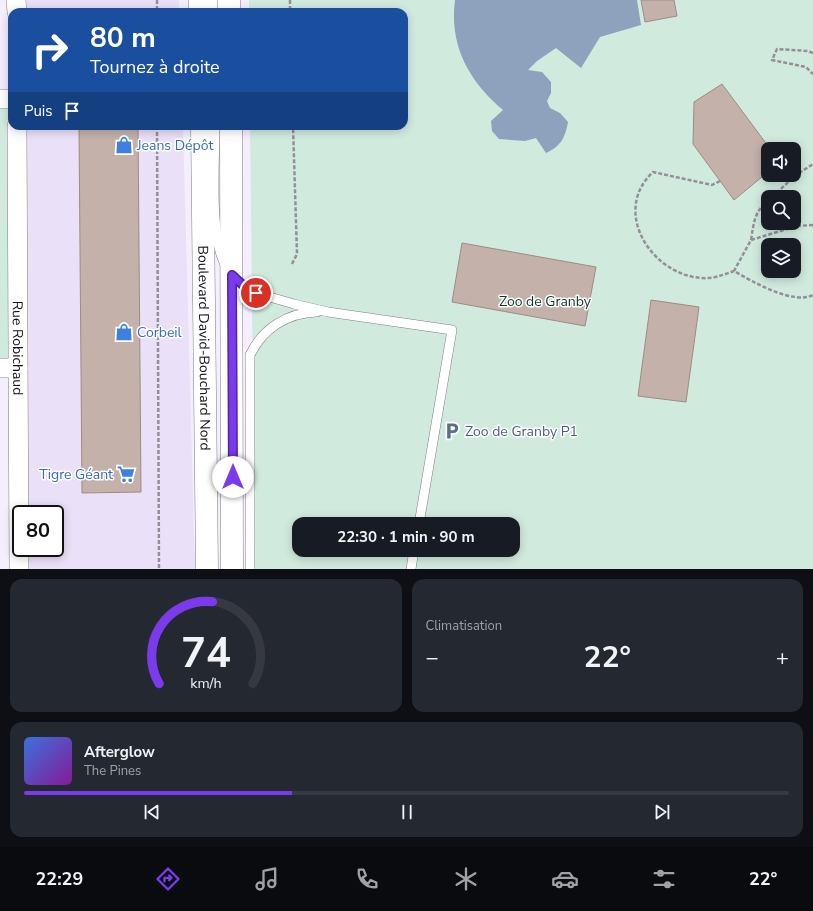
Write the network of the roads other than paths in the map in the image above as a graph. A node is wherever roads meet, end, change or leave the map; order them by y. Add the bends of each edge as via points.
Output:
1 (17, 130) edge
2 (202, 130) edge
3 (215, 130) edge
4 (231, 130) edge
5 (232, 275) junction
6 (328, 312) junction
7 (9, 368) edge
8 (420, 517) edge
9 (413, 557) edge
10 (19, 569) edge
11 (207, 569) edge
12 (232, 569) edge
13 (250, 569) edge
14 (411, 569) edge

1 - 7 street, Rue Robichaud
2 - 11 highway, Boulevard David-Bouchard Nord
3 - 5 lane via 218,251
4 - 5 highway, Boulevard David-Bouchard Nord
5 - 6 lane via 256,293
5 - 12 highway, Boulevard David-Bouchard Nord
6 - 8 lane via 452,330
6 - 13 lane via 298,314 280,322 255,344 250,355
7 - 10 street, Rue Robichaud
9 - 14 lane

